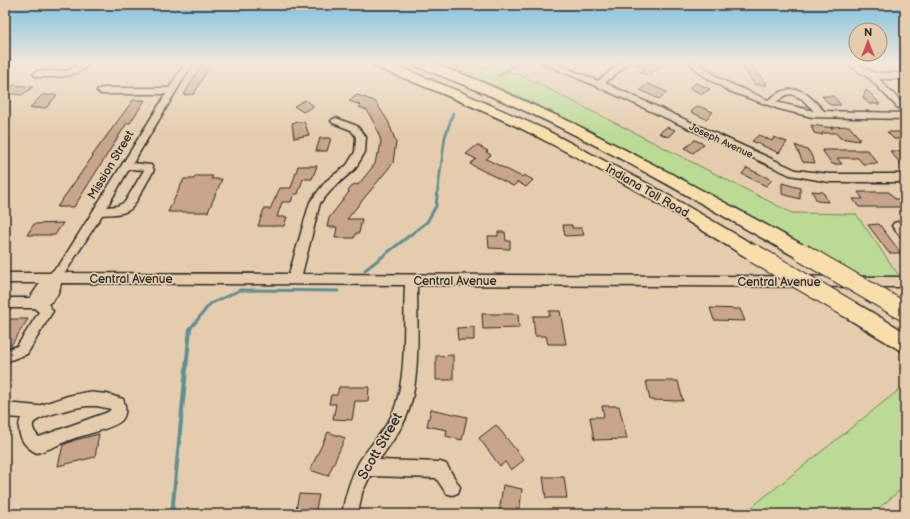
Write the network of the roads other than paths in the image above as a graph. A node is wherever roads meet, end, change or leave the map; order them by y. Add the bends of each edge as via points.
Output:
1 (173, 87) edge
2 (439, 87) edge
3 (480, 87) edge
4 (606, 87) edge
5 (731, 87) edge
6 (883, 87) edge
7 (101, 91) dead end
8 (171, 91) junction
9 (769, 103) junction
10 (905, 111) edge
11 (821, 114) junction
12 (905, 116) edge
13 (336, 121) dead end
14 (126, 166) junction
15 (905, 178) edge
16 (98, 211) junction
17 (5, 278) edge
18 (54, 278) junction
19 (294, 280) junction
20 (411, 281) junction
21 (905, 282) edge
22 (5, 303) edge
23 (38, 304) junction
24 (905, 312) edge
25 (905, 343) edge
26 (5, 356) edge
27 (5, 410) edge
28 (34, 412) junction
29 (365, 468) junction
30 (452, 487) dead end
31 (350, 514) edge

1 - 8 street, Mission Street
2 - 25 highway, Indiana Toll Road, bridge via 539,132 637,184
3 - 24 highway, Indiana Toll Road, bridge via 596,140 661,174
4 - 15 street, Joseph Avenue via 794,173 829,178
5 - 9 street
6 - 10 street
7 - 8 street
8 - 14 street, Mission Street
9 - 11 street via 798,112
9 - 11 street via 785,92 798,93 806,96
11 - 12 street
13 - 19 street via 354,128 361,137 360,152 351,167 330,184 315,202
14 - 16 street, Mission Street
14 - 16 street via 142,166 149,170 129,205 119,210
16 - 18 street, Mission Street via 64,267
17 - 18 street, Central Avenue
18 - 19 street, Central Avenue
18 - 23 street via 55,287 48,299
19 - 20 street, Central Avenue
20 - 21 street, Central Avenue
20 - 29 street, Scott Street via 409,374 405,396 398,419
22 - 23 street
23 - 26 street via 47,311 22,350
27 - 28 street
28 - 28 street via 91,398 108,400 118,404 120,409 112,418 37,445 28,438 25,425
29 - 30 street via 440,470
29 - 31 street, Scott Street via 354,493

